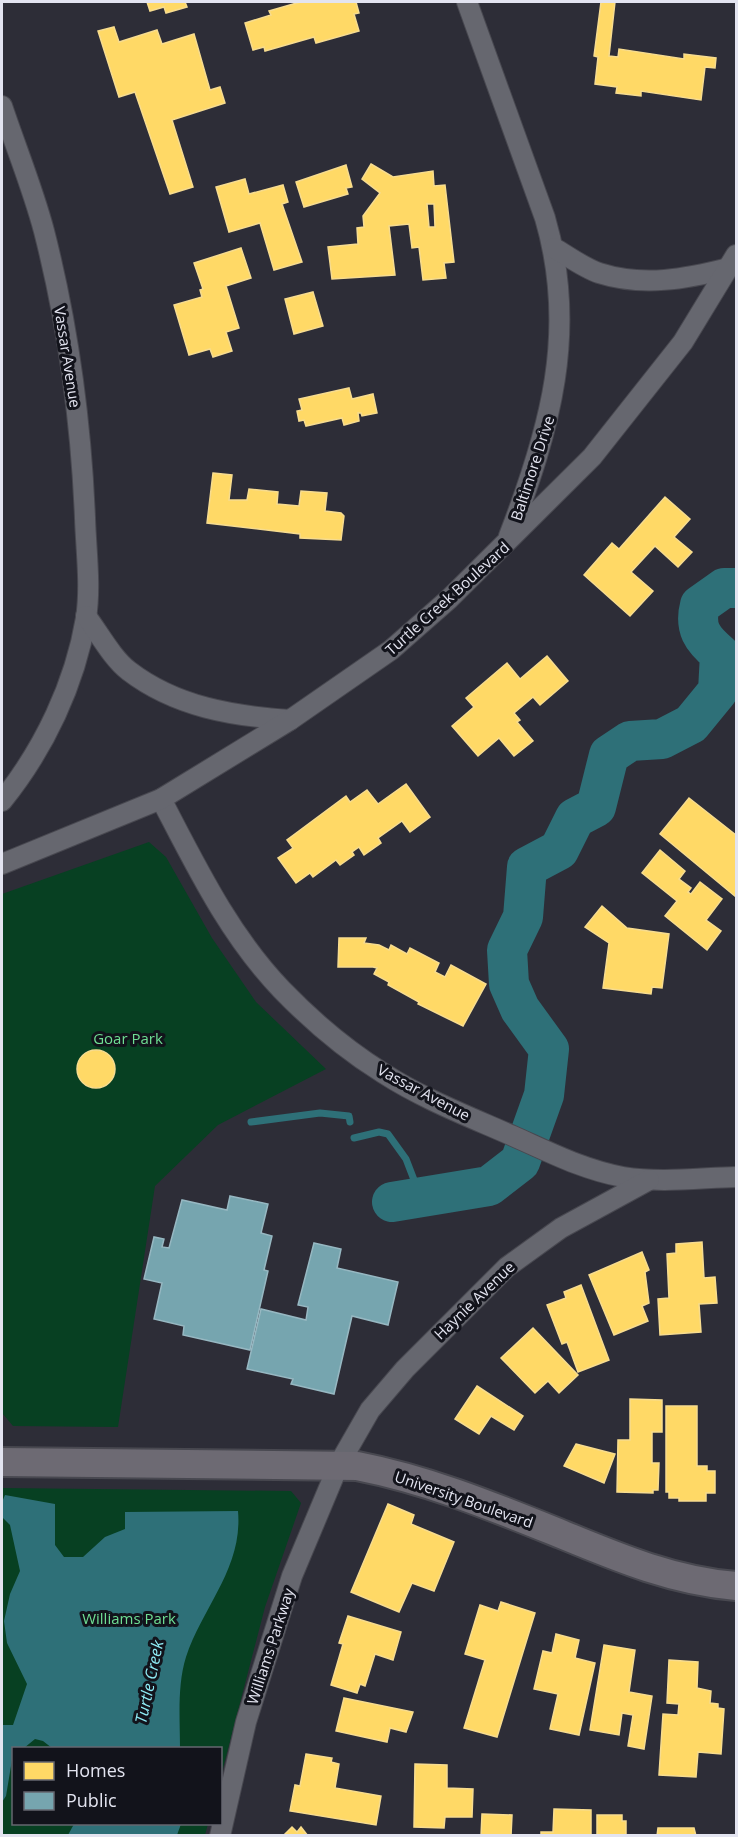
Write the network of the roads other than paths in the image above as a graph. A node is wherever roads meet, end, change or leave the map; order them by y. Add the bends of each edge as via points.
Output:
1 (467, 2) edge
2 (2, 106) edge
3 (554, 248) junction
4 (733, 261) edge
5 (506, 544) junction
6 (86, 616) junction
7 (290, 720) junction
8 (161, 799) junction
9 (2, 801) edge
10 (2, 864) edge
11 (736, 1177) edge
12 (649, 1180) junction
13 (2, 1462) edge
14 (339, 1464) junction
15 (736, 1586) edge
16 (220, 1836) edge

1 - 3 street, Baltimore Drive
2 - 6 street, Vassar Avenue via 44,229 70,361 80,437
3 - 4 street via 598,273 634,281 665,281
3 - 5 street, Baltimore Drive via 561,306 551,411
4 - 5 street, Turtle Creek Boulevard via 682,342 592,457
5 - 7 street, Turtle Creek Boulevard via 391,650
6 - 7 street via 128,670 180,701 241,716
6 - 9 street, Vassar Avenue via 70,681 44,739
7 - 8 street, Turtle Creek Boulevard
8 - 10 street, Turtle Creek Boulevard
8 - 12 street, Vassar Avenue via 210,893 243,943 281,989 330,1035 383,1074 483,1123 575,1164
11 - 12 street, Vassar Avenue
12 - 14 street, Haynie Avenue via 561,1228 507,1267 398,1377 370,1410
13 - 14 street, University Boulevard
14 - 15 street, University Boulevard via 409,1476 650,1570 701,1583
14 - 16 street, Williams Parkway via 292,1576 246,1722

